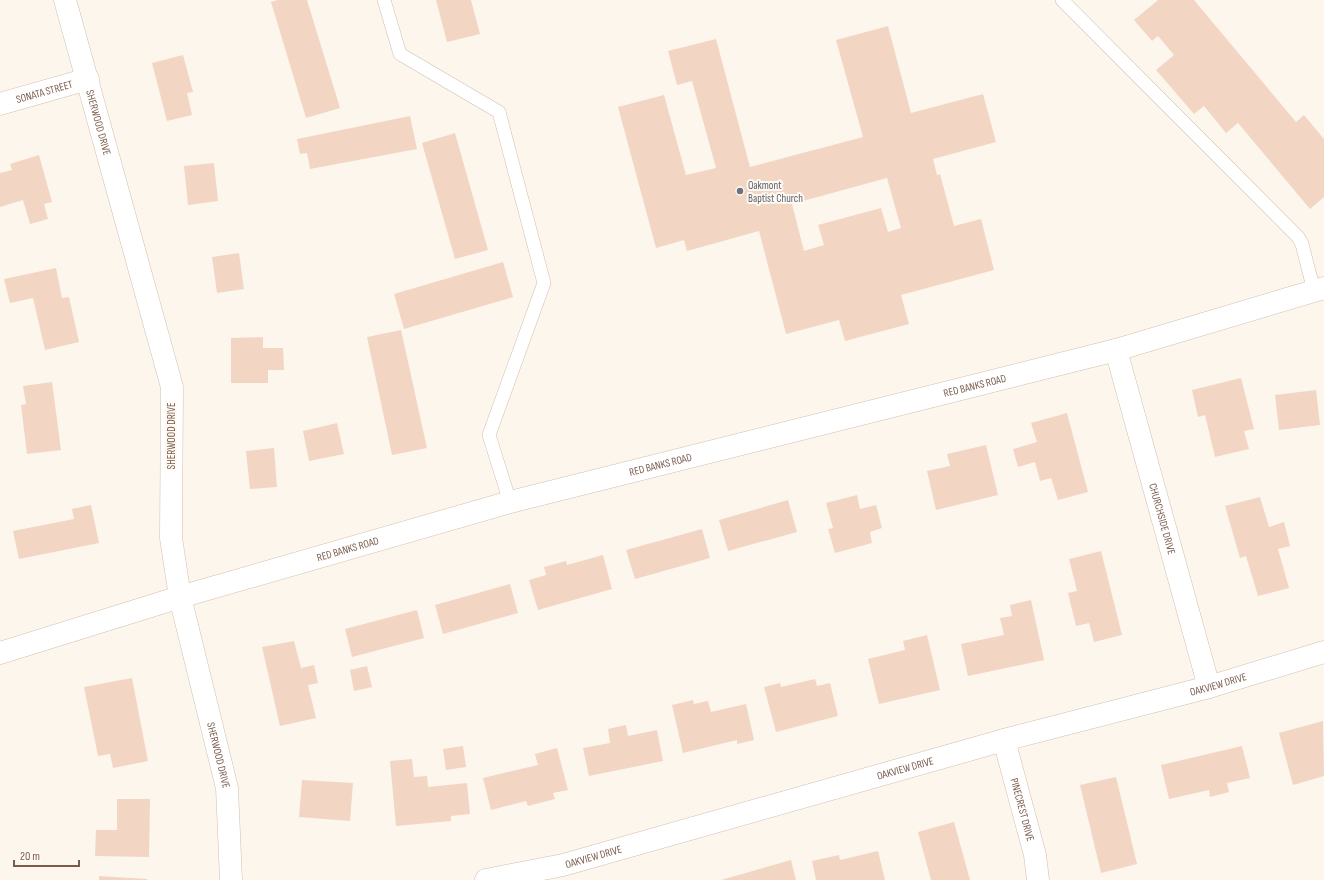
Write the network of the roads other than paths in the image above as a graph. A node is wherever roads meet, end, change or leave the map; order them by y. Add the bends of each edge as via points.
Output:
1 (65, 0) edge
2 (384, 0) edge
3 (1062, 0) edge
4 (88, 79) junction
5 (0, 104) edge
6 (1319, 290) edge
7 (1116, 350) junction
8 (510, 502) junction
9 (180, 597) junction
10 (1324, 652) edge
11 (0, 653) edge
12 (1209, 687) junction
13 (1004, 740) junction
14 (565, 872) edge
15 (231, 880) edge
16 (486, 880) edge
17 (1038, 880) edge

1 - 4 street, SHERWOOD DRIVE
2 - 8 lane via 400,54 498,112 544,283 489,435
3 - 6 lane via 1298,237
4 - 5 street, SONATA STREET
4 - 9 street, SHERWOOD DRIVE via 172,387 171,538
6 - 7 street, RED BANKS ROAD
7 - 8 street, RED BANKS ROAD
7 - 12 street, CHURCHSIDE DRIVE
8 - 9 street, RED BANKS ROAD
9 - 11 street, RED BANKS ROAD
9 - 15 street, SHERWOOD DRIVE via 227,788
10 - 12 street, OAKVIEW DRIVE
12 - 13 street, OAKVIEW DRIVE
13 - 14 street, OAKVIEW DRIVE
13 - 17 street, PINECREST DRIVE via 1035,855
14 - 16 street, OAKVIEW DRIVE

